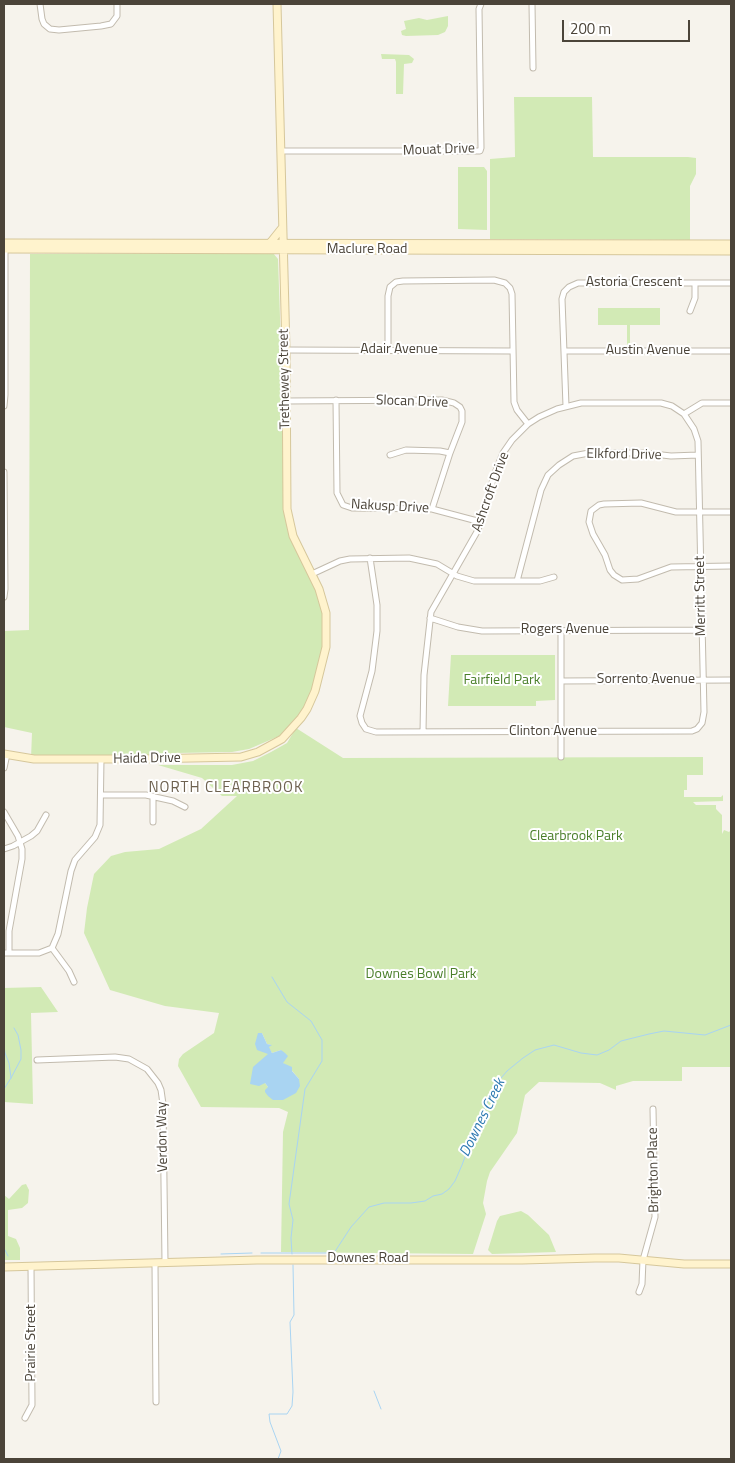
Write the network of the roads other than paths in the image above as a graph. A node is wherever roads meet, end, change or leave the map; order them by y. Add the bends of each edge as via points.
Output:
1 (40, 4) edge
2 (117, 4) edge
3 (277, 4) edge
4 (481, 4) edge
5 (532, 4) edge
6 (533, 68) dead end
7 (281, 151) junction
8 (282, 228) junction
9 (270, 243) junction
10 (731, 244) edge
11 (5, 246) edge
12 (283, 246) junction
13 (731, 251) edge
14 (5, 279) edge
15 (695, 283) junction
16 (731, 283) edge
17 (690, 311) dead end
18 (286, 350) junction
19 (388, 350) junction
20 (513, 351) junction
21 (564, 351) junction
22 (731, 351) edge
23 (336, 400) junction
24 (286, 401) junction
25 (731, 402) edge
26 (4, 406) edge
27 (566, 406) junction
28 (684, 414) junction
29 (528, 424) junction
30 (450, 453) junction
31 (390, 455) dead end
32 (698, 455) junction
33 (4, 472) edge
34 (432, 509) junction
35 (699, 512) junction
36 (731, 512) edge
37 (481, 522) junction
38 (370, 558) junction
39 (701, 566) junction
40 (731, 566) edge
41 (312, 574) junction
42 (454, 574) junction
43 (554, 577) dead end
44 (517, 581) junction
45 (4, 597) edge
46 (430, 618) junction
47 (561, 630) junction
48 (702, 630) junction
49 (704, 680) junction
50 (731, 680) edge
51 (561, 681) junction
52 (423, 732) junction
53 (561, 732) junction
54 (286, 735) joint
55 (5, 754) edge
56 (561, 757) dead end
57 (100, 760) junction
58 (4, 768) edge
59 (101, 794) junction
60 (153, 796) junction
61 (185, 807) dead end
62 (4, 812) edge
63 (46, 815) dead end
64 (153, 822) dead end
65 (20, 842) junction
66 (4, 849) edge
67 (52, 948) junction
68 (7, 953) edge
69 (74, 982) dead end
70 (37, 1060) dead end
71 (653, 1109) dead end
72 (643, 1260) junction
73 (165, 1262) junction
74 (155, 1263) junction
75 (731, 1264) edge
76 (31, 1266) junction
77 (4, 1267) edge
78 (639, 1292) dead end
79 (156, 1402) dead end
80 (24, 1418) dead end

1 - 2 street via 44,24 59,30 111,24 117,16
3 - 7 main road, Trethewey Street
4 - 7 street, Mouat Drive via 480,151
5 - 6 street
7 - 8 main road, Trethewey Street
8 - 9 main road
8 - 12 main road, Trethewey Street
9 - 11 main road, Maclure Road
9 - 12 main road, Maclure Road
10 - 12 main road, Maclure Road
11 - 12 main road, Maclure Road
11 - 14 street
12 - 13 main road, Maclure Road
12 - 18 main road, Trethewey Street
14 - 26 street
15 - 16 street, Astoria Crescent
15 - 17 street via 695,298
15 - 21 street, Astoria Crescent via 573,285 562,296
18 - 19 street, Adair Avenue
18 - 24 main road, Trethewey Street
19 - 20 street, Adair Avenue
19 - 20 street via 388,296 390,287 396,282 494,280 505,283 511,291
20 - 29 street via 515,406
21 - 22 street, Austin Avenue
21 - 27 street, Astoria Crescent
23 - 24 street, Slocan Drive
23 - 30 street, Slocan Drive via 454,403 460,407 463,416
23 - 34 street, Nakusp Drive via 337,493 340,501 352,508
24 - 41 main road, Trethewey Street via 288,516 295,542
25 - 28 street via 702,403
27 - 28 street, Ashcroft Drive via 650,402 672,406
27 - 29 street, Ashcroft Drive
28 - 32 street via 694,429
29 - 37 street, Ashcroft Drive via 503,453
30 - 31 street via 406,450
30 - 34 street, Slocan Drive
32 - 35 street
32 - 44 street, Elkford Drive via 589,453 573,456 558,465 548,475 542,490
33 - 45 street
34 - 37 street, Nakusp Drive
35 - 36 street
35 - 39 street, Merritt Street
35 - 39 street via 676,512 641,503 604,504 591,511 589,522 616,578 634,580 671,566
37 - 42 street, Ashcroft Drive
38 - 41 street via 340,562
38 - 42 street via 416,559 437,564
38 - 52 street, Clinton Avenue via 377,631 372,671 361,712 362,723 366,729 376,732
39 - 40 street
39 - 48 street, Merritt Street
41 - 54 main road, Trethewey Street via 325,605 326,647 307,709
42 - 44 street via 474,581
42 - 46 street, Ashcroft Drive
43 - 44 street
46 - 47 street, Rogers Avenue via 475,630
46 - 52 street, Ashcroft Drive
47 - 48 street, Rogers Avenue
47 - 51 street
48 - 49 street, Merritt Street
49 - 50 street, Sorrento Avenue
49 - 51 street, Sorrento Avenue
49 - 53 street, Clinton Avenue via 704,718 692,731
51 - 53 street
52 - 53 street, Clinton Avenue
53 - 56 street
54 - 57 main road, Haida Drive via 271,746 241,757
55 - 57 main road, Haida Drive via 34,759
55 - 58 street
57 - 59 street
59 - 60 street
59 - 67 street via 98,831 70,871 58,934
60 - 61 street
60 - 64 street
62 - 65 street
63 - 65 street via 37,831
65 - 66 street
65 - 68 street via 22,858
67 - 68 street via 39,953
67 - 69 street
70 - 73 street, Verdon Way via 124,1058 141,1065 153,1075 161,1090 163,1104
71 - 72 street, Brighton Place via 656,1208
72 - 73 main road, Downes Road
72 - 75 main road, Downes Road
72 - 78 street, Brighton Place
73 - 74 main road, Downes Road
74 - 76 main road, Downes Road
74 - 79 street
76 - 77 main road, Downes Road
76 - 80 street, Prairie Street via 32,1405

